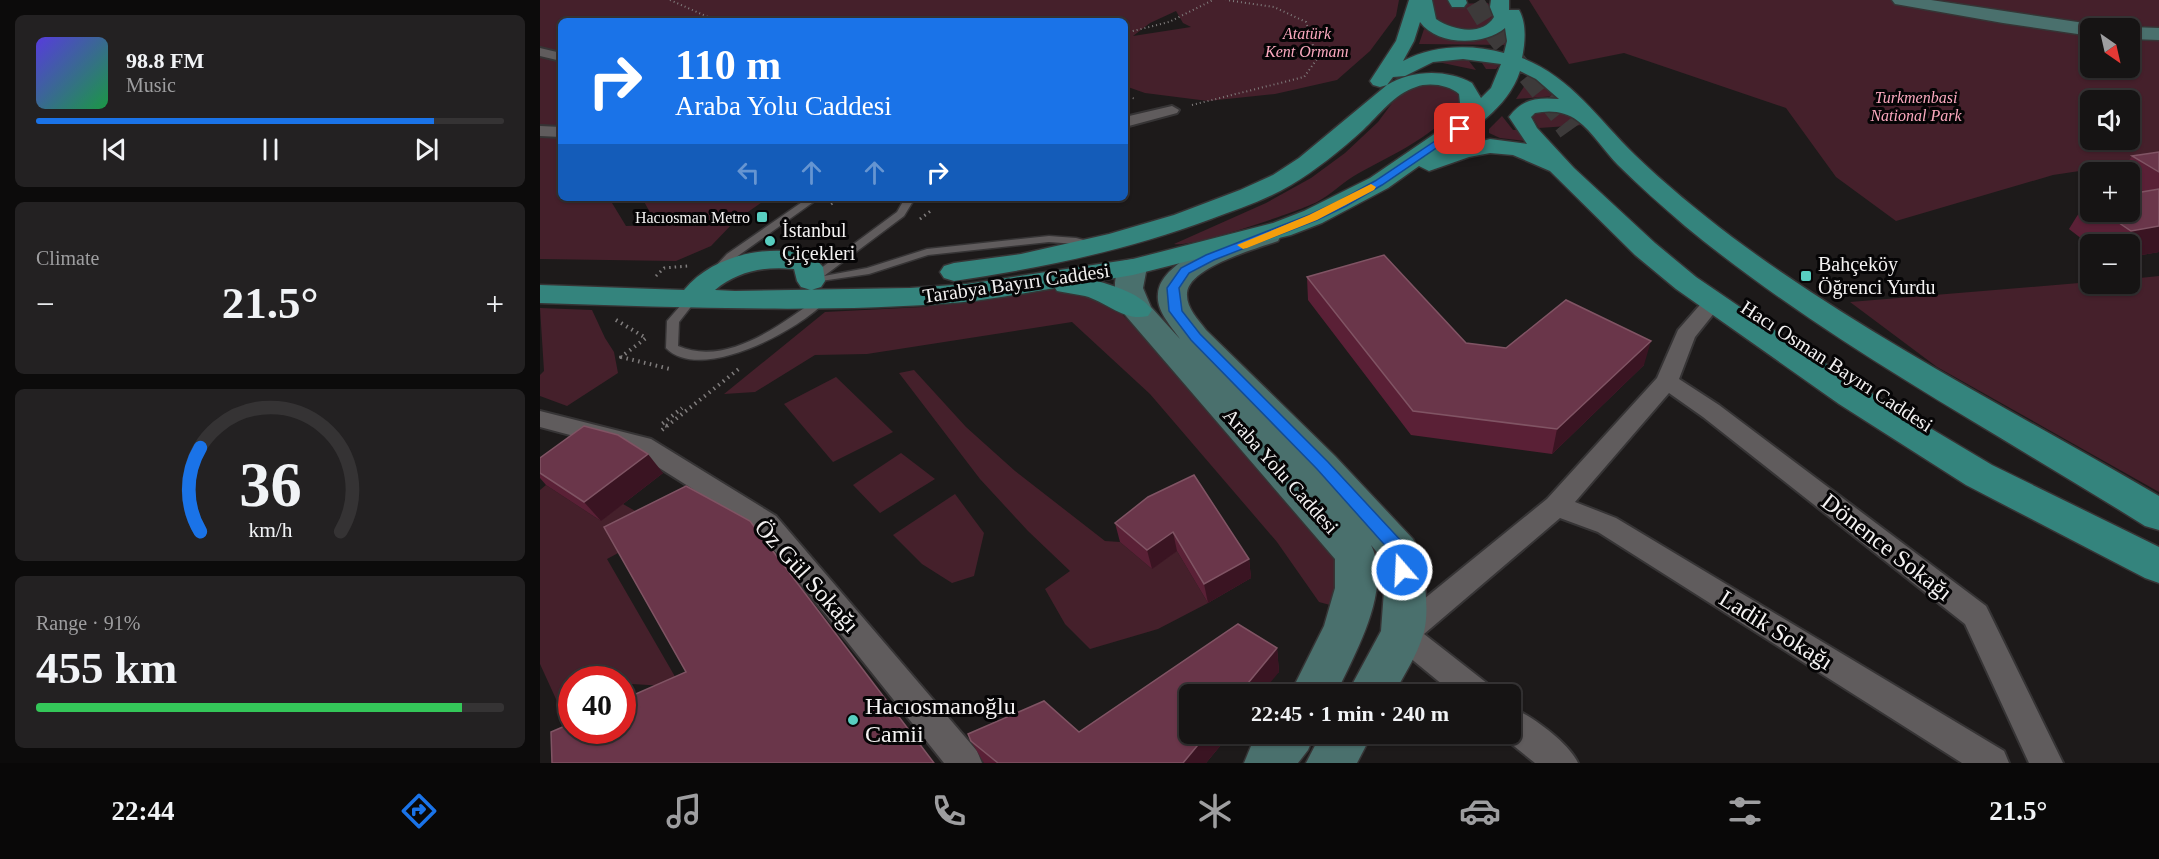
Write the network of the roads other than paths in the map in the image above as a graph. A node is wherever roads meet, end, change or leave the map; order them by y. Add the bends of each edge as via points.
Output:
1 (1418, 0) edge
2 (1423, 0) edge
3 (1901, 0) edge
4 (1505, 5) edge
5 (2080, 28) edge
6 (2140, 33) edge
7 (2159, 34) edge
8 (540, 52) edge
9 (558, 56) edge
10 (1513, 61) junction
11 (1566, 93) junction
12 (1370, 97) junction
13 (1172, 110) road end
14 (1128, 121) edge
15 (1569, 126) junction
16 (1460, 129) junction
17 (540, 131) edge
18 (1348, 131) junction
19 (558, 132) edge
20 (1565, 172) junction
21 (1379, 183) junction
22 (1261, 191) junction
23 (810, 201) edge
24 (908, 201) edge
25 (1282, 229) junction
26 (1133, 267) junction
27 (540, 275) edge
28 (1008, 288) junction
29 (701, 289) junction
30 (817, 290) junction
31 (540, 294) edge
32 (1713, 302) junction
33 (1137, 310) junction
34 (1667, 381) junction
35 (540, 419) edge
36 (1556, 506) junction
37 (2159, 515) edge
38 (2159, 530) edge
39 (2159, 557) edge
40 (2159, 566) edge
41 (1402, 634) junction
42 (1318, 684) edge
43 (1375, 684) edge
44 (1464, 684) edge
45 (1521, 731) edge
46 (1283, 744) edge
47 (1342, 744) edge
48 (965, 763) edge
49 (1269, 763) edge
50 (1330, 763) edge
51 (1561, 763) edge
52 (1992, 763) edge
53 (2046, 763) edge

1 - 12 main road via 1405,41
2 - 4 main road via 1432,25 1449,32 1472,34 1498,27 1503,17 1499,7
3 - 5 street
4 - 10 main road, Tarabya Bayırı Caddesi via 1516,41
4 - 11 main road
6 - 7 street
8 - 9 street
10 - 11 main road via 1540,73
10 - 12 main road via 1469,54 1428,58 1405,67
10 - 16 main road, Tarabya Bayırı Caddesi via 1500,91
11 - 15 main road
12 - 18 main road
13 - 14 street
15 - 20 main road via 1572,109 1551,104 1527,108 1520,117
15 - 37 main road via 1635,169 1693,219 1810,304
15 - 38 main road, Hacı Osman Bayırı Caddesi via 1602,164 1678,231 1805,325 2010,449
15 - 39 main road, Hacı Osman Bayırı Caddesi via 1591,177 1695,270 1745,308 1936,430
16 - 18 main road, Tarabya Bayırı Caddesi via 1462,116 1471,102 1470,93 1454,83 1430,79 1400,87
16 - 21 main road, Tarabya Bayırı Caddesi
17 - 19 street
18 - 22 main road, Tarabya Bayırı Caddesi via 1306,164
20 - 21 main road via 1529,151 1490,145
20 - 32 main road via 1645,249
21 - 25 main road, Tarabya Bayırı Caddesi
22 - 26 main road via 1227,213 1162,240
22 - 30 main road, Tarabya Bayırı Caddesi via 1096,247 982,269
23 - 29 lane via 731,256
24 - 30 lane via 901,213
25 - 26 main road, Tarabya Bayırı Caddesi
25 - 41 street, Araba Yolu Caddesi via 1185,271 1173,288 1176,311 1195,337 1322,465 1399,550 1406,591
26 - 28 main road, Tarabya Bayırı Caddesi
26 - 33 street, Araba Yolu Caddesi via 1128,288
27 - 29 main road, Tarabya Bayırı Caddesi
28 - 30 main road, Tarabya Bayırı Caddesi via 910,297
28 - 33 main road via 1089,286
29 - 30 main road, Tarabya Bayırı Caddesi
29 - 30 main road via 728,269 760,260 791,260 808,265
29 - 30 lane via 673,321 672,348 679,353 720,357 753,342
29 - 31 main road, Tarabya Bayırı Caddesi
32 - 34 street via 1685,335
32 - 40 main road via 1851,396 1962,465
33 - 42 street, Araba Yolu Caddesi via 1355,554 1356,588 1345,628
34 - 36 street
34 - 53 street, Dönence Sokağı via 1976,615
35 - 48 street, Öz Gül Sokağı via 642,445 767,523
36 - 41 street
36 - 52 street, Ladik Sokağı via 1607,525
41 - 43 street, Araba Yolu Caddesi
41 - 44 street
45 - 51 street
46 - 49 street
47 - 50 street

